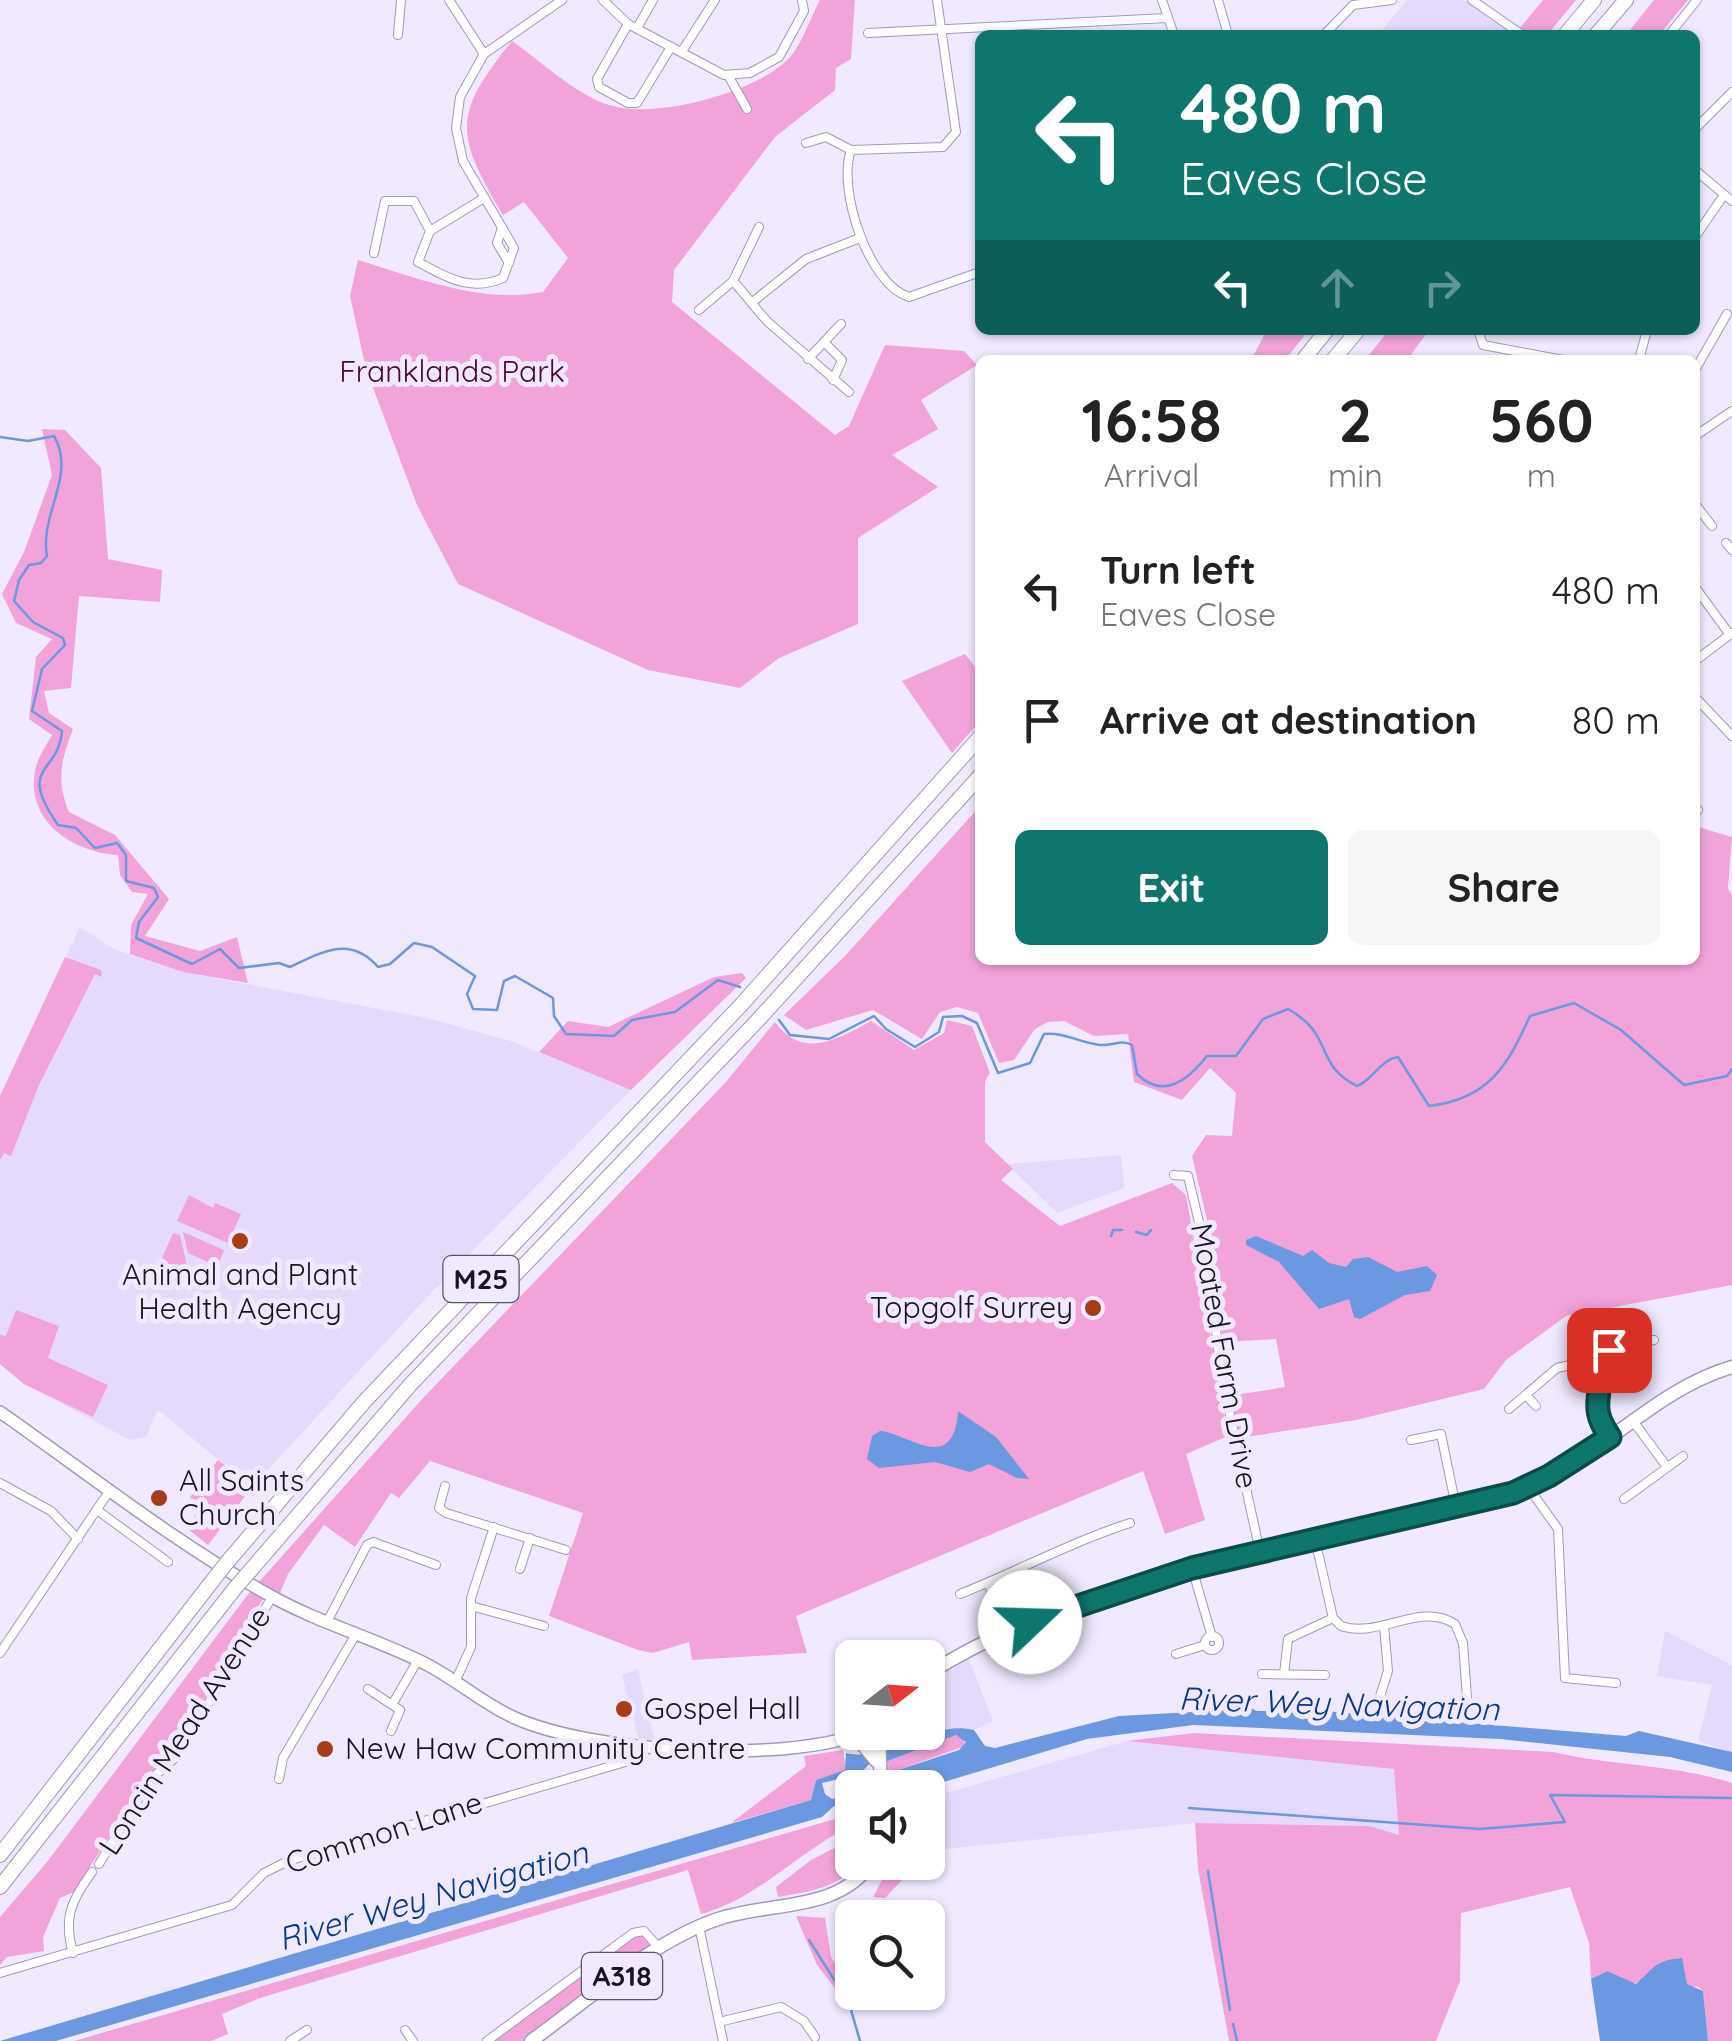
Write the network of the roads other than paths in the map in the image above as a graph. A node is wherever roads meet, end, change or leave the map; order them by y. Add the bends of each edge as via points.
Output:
1 (402, 0) edge
2 (449, 0) edge
3 (562, 0) edge
4 (603, 0) edge
5 (654, 0) edge
6 (715, 0) edge
7 (802, 0) edge
8 (937, 0) edge
9 (1162, 0) edge
10 (1218, 0) edge
11 (1392, 0) edge
12 (1472, 0) edge
13 (1496, 0) edge
14 (1594, 0) edge
15 (1626, 0) edge
16 (1698, 0) edge
17 (1340, 1) edge
18 (550, 3) edge
19 (1346, 10) junction
20 (1488, 10) junction
21 (1167, 18) junction
22 (628, 24) junction
23 (638, 28) junction
24 (940, 30) junction
25 (1172, 30) edge
26 (1227, 30) edge
27 (1328, 30) edge
28 (1516, 30) edge
29 (1570, 30) edge
30 (1600, 30) edge
31 (1673, 30) edge
32 (868, 33) dead end
33 (398, 35) dead end
34 (671, 47) junction
35 (682, 51) junction
36 (484, 54) junction
37 (728, 75) junction
38 (1732, 92) edge
39 (747, 109) dead end
40 (1700, 124) edge
41 (806, 142) dead end
42 (851, 150) junction
43 (1700, 174) edge
44 (484, 198) junction
45 (1728, 198) edge
46 (759, 227) dead end
47 (1700, 230) edge
48 (430, 231) junction
49 (860, 238) junction
50 (374, 253) dead end
51 (975, 274) edge
52 (733, 281) junction
53 (755, 300) junction
54 (699, 310) dead end
55 (1727, 314) dead end
56 (841, 324) dead end
57 (1324, 335) edge
58 (1354, 335) edge
59 (1480, 335) edge
60 (824, 342) junction
61 (1307, 355) edge
62 (1337, 355) edge
63 (1529, 355) edge
64 (808, 359) junction
65 (1700, 361) edge
66 (833, 380) junction
67 (849, 392) dead end
68 (1732, 410) edge
69 (1700, 432) edge
70 (1700, 510) edge
71 (1712, 526) dead end
72 (1700, 594) edge
73 (1731, 634) edge
74 (1700, 657) edge
75 (1700, 702) edge
76 (1732, 736) edge
77 (975, 744) edge
78 (975, 781) edge
79 (1174, 1175) dead end
80 (1654, 1340) dead end
81 (1595, 1365) junction
82 (1732, 1367) edge
83 (1526, 1394) junction
84 (1536, 1406) dead end
85 (1508, 1408) dead end
86 (0, 1412) edge
87 (1632, 1421) junction
88 (1610, 1437) junction
89 (1411, 1440) dead end
90 (1683, 1456) dead end
91 (1667, 1467) junction
92 (3, 1486) edge
93 (445, 1486) dead end
94 (1528, 1487) junction
95 (110, 1490) junction
96 (0, 1496) edge
97 (1624, 1499) dead end
98 (1456, 1507) junction
99 (97, 1510) junction
100 (1130, 1523) dead end
101 (494, 1527) junction
102 (530, 1538) junction
103 (78, 1539) junction
104 (1316, 1539) junction
105 (566, 1550) dead end
106 (1260, 1552) junction
107 (168, 1562) dead end
108 (436, 1565) dead end
109 (1192, 1568) junction
110 (520, 1569) dead end
111 (988, 1583) junction
112 (960, 1594) dead end
113 (272, 1597) junction
114 (471, 1606) junction
115 (1333, 1618) junction
116 (327, 1622) junction
117 (544, 1626) dead end
118 (1384, 1626) junction
119 (1008, 1632) junction
120 (356, 1634) junction
121 (0, 1653) edge
122 (1176, 1654) dead end
123 (418, 1660) junction
124 (945, 1665) edge
125 (1262, 1674) dead end
126 (1284, 1674) junction
127 (1325, 1675) dead end
128 (1480, 1679) dead end
129 (456, 1680) junction
130 (1466, 1680) junction
131 (1616, 1683) dead end
132 (368, 1689) dead end
133 (1467, 1698) dead end
134 (393, 1703) junction
135 (1376, 1709) dead end
136 (391, 1731) dead end
137 (835, 1742) edge
138 (640, 1744) junction
139 (279, 1778) dead end
140 (0, 1855) edge
141 (99, 1864) dead end
142 (92, 1872) dead end
143 (853, 1880) edge
144 (0, 1887) edge
145 (699, 1926) junction
146 (660, 1949) junction
147 (73, 1953) junction
148 (0, 1973) edge
149 (719, 2022) junction
150 (307, 2030) dead end
151 (405, 2030) dead end
152 (815, 2037) dead end
153 (290, 2041) edge
154 (413, 2041) edge
155 (486, 2041) edge
156 (531, 2041) edge
157 (723, 2041) edge

1 - 33 street
2 - 36 street
3 - 18 street
4 - 22 street
5 - 23 street
6 - 35 street
7 - 37 street via 804,12 779,57 750,73
8 - 24 street
9 - 21 street
10 - 26 street
11 - 19 street
12 - 20 street
13 - 20 street
14 - 29 highway
15 - 30 highway
16 - 31 street
17 - 19 street
18 - 36 street
19 - 27 street
20 - 28 street
21 - 24 street
21 - 25 street
22 - 23 street
22 - 34 street via 596,79 599,88 628,103 640,100
23 - 34 street
24 - 32 street
24 - 42 street via 956,132 952,142
34 - 35 street
35 - 37 street
36 - 44 street via 460,96 456,128 462,160
37 - 39 street
38 - 40 street
41 - 42 street via 826,136
42 - 49 street via 849,181
43 - 45 street
44 - 48 street
44 - 48 street via 514,248 504,278 486,286 453,282 418,262
45 - 47 street
46 - 52 street
48 - 50 street via 414,202 384,201
49 - 51 street via 884,276 909,297
49 - 53 street via 806,259
52 - 53 street
52 - 54 street
53 - 64 street via 759,313
55 - 65 street
56 - 60 street
57 - 61 highway
58 - 62 highway
59 - 63 street via 1483,345
60 - 64 street
60 - 66 street via 842,360
64 - 66 street
66 - 67 street
68 - 69 street
70 - 71 street
72 - 73 street
73 - 74 street
75 - 76 street
77 - 140 highway, M25, bridge via 756,989 364,1402 229,1560
78 - 144 highway, M25, bridge via 410,1385 236,1587
79 - 106 street, Moated Farm Drive via 1188,1176 1198,1208 1221,1374
80 - 81 street via 1613,1348
81 - 83 street via 1562,1366
81 - 88 street via 1596,1412
82 - 87 main road via 1681,1386
83 - 84 street
83 - 85 street
86 - 95 main road
87 - 88 main road
87 - 91 street
88 - 94 main road
89 - 98 street via 1441,1434
90 - 91 street
91 - 97 street
92 - 96 street
92 - 103 street via 51,1512
93 - 101 street via 439,1508
94 - 98 main road
94 - 131 street via 1558,1529 1565,1678
95 - 99 street
95 - 113 main road
98 - 104 main road
99 - 103 street
99 - 107 street
100 - 111 street via 1073,1541
101 - 102 street
101 - 114 street
102 - 105 street
102 - 110 street
103 - 121 street
104 - 106 main road
104 - 115 street
106 - 109 main road
108 - 116 street via 374,1542 362,1550
109 - 119 main road
109 - 122 street via 1212,1636
111 - 112 street
111 - 119 street
113 - 116 main road
113 - 141 street, Loncin Mead Avenue via 176,1757 150,1780
114 - 117 street
114 - 129 street via 471,1648
115 - 118 street via 1347,1629
115 - 126 street via 1288,1639
116 - 120 main road
118 - 130 street via 1430,1615 1448,1620 1463,1643
118 - 135 street via 1388,1670
119 - 124 main road
120 - 123 main road
120 - 139 street via 283,1758
123 - 129 main road
123 - 134 street
125 - 126 street
126 - 127 street
128 - 130 street
129 - 138 main road via 542,1728
130 - 133 street
132 - 134 street
134 - 136 street via 400,1714
137 - 138 main road via 766,1749
138 - 147 street, Common Lane via 632,1760 288,1861 264,1873 232,1905
142 - 147 street via 66,1917
143 - 145 main road, A318 via 840,1893
145 - 146 main road, A318
145 - 149 street
146 - 155 street via 638,1931
146 - 156 main road, A318
147 - 148 street, Common Lane
149 - 152 street via 781,2007
149 - 157 street
150 - 153 street
151 - 154 street

